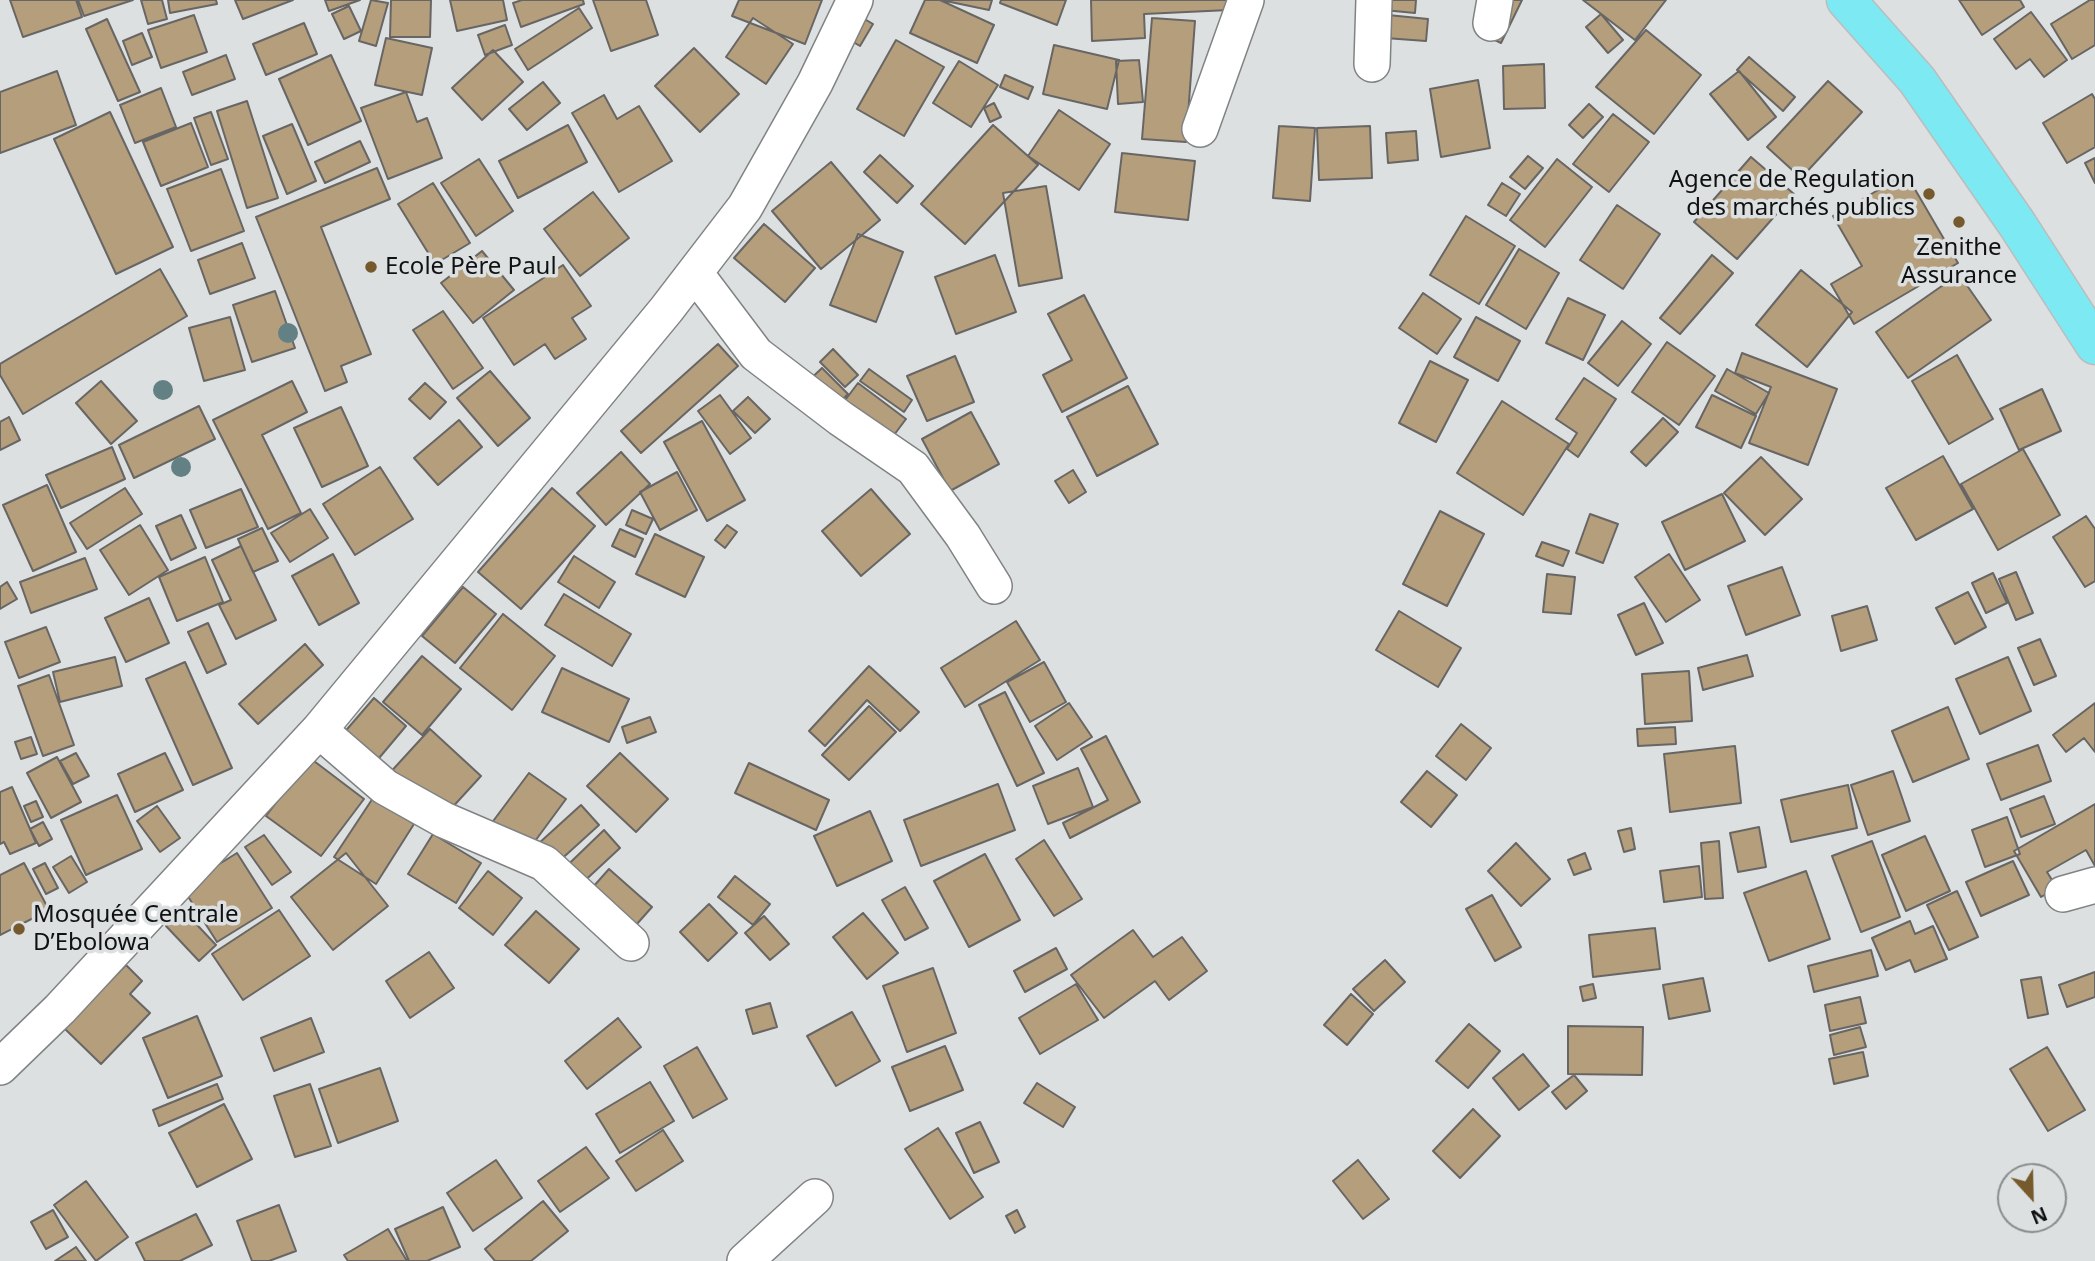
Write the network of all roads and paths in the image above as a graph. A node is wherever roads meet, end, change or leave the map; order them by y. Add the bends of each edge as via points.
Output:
1 (855, 0) edge
2 (1246, 0) edge
3 (1374, 0) edge
4 (1846, 0) edge
5 (1372, 64) dead end
6 (1200, 129) dead end
7 (695, 273) junction
8 (2095, 345) edge
9 (994, 586) dead end
10 (319, 730) junction
11 (631, 943) dead end
12 (0, 1067) edge
13 (815, 1198) dead end
14 (745, 1261) edge

1 - 7 street via 746,207
2 - 6 street
3 - 5 street
4 - 8 highway via 1917,80
7 - 9 street via 756,354 913,468
7 - 10 street
10 - 11 street via 385,787 444,820 544,863
10 - 12 street via 60,1009
13 - 14 street

